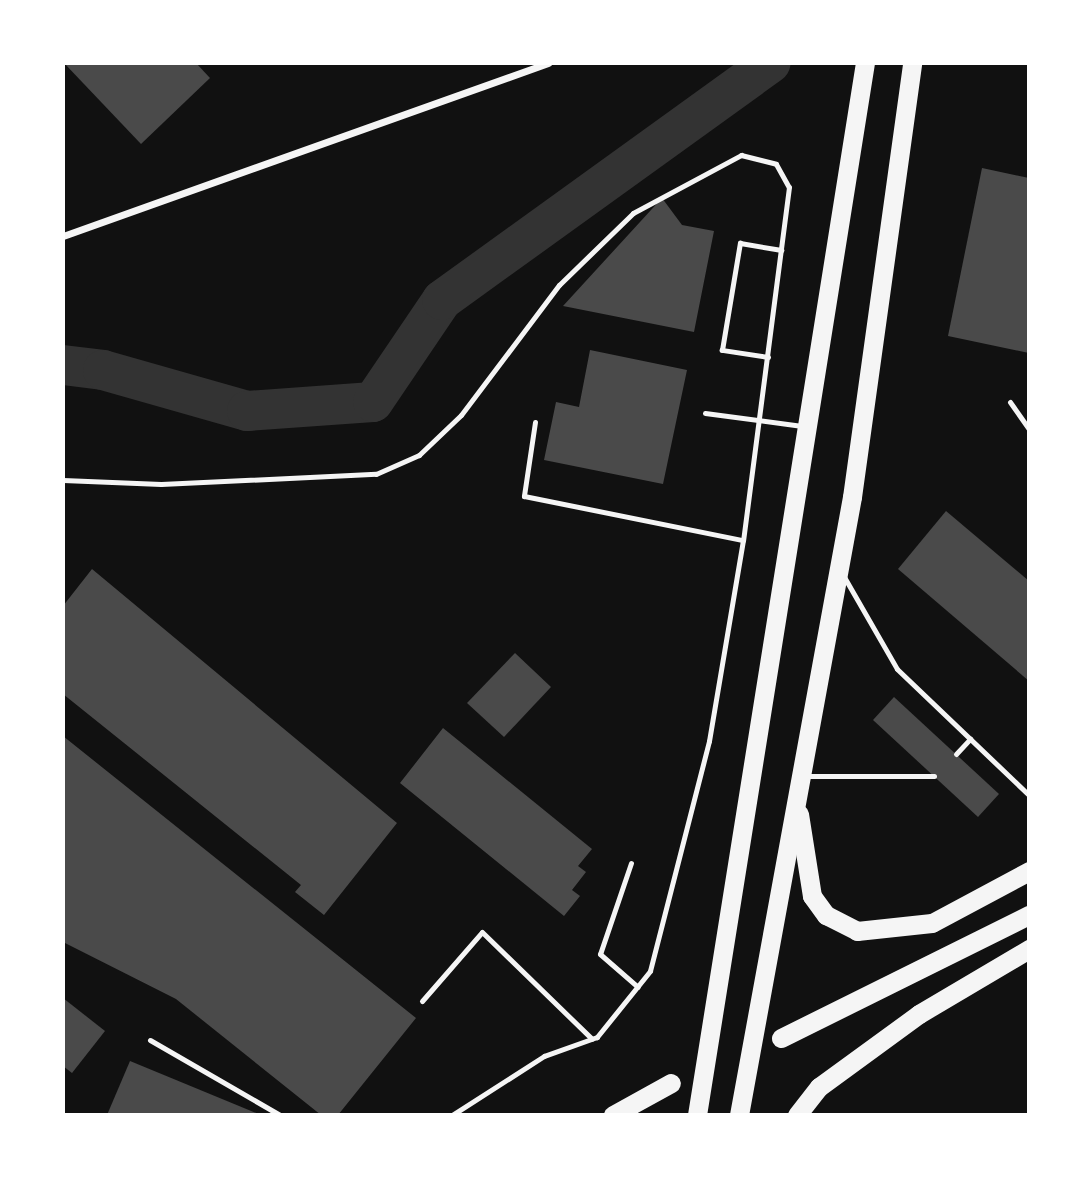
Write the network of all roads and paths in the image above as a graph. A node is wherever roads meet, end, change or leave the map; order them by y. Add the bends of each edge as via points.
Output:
1 (548, 63) edge
2 (865, 63) edge
3 (912, 63) edge
4 (63, 236) edge
5 (781, 250) junction
6 (768, 357) junction
7 (1010, 402) dead end
8 (705, 412) dead end
9 (761, 419) junction
10 (535, 422) dead end
11 (808, 427) junction
12 (1029, 429) edge
13 (63, 480) edge
14 (743, 540) junction
15 (839, 568) junction
16 (970, 739) junction
17 (956, 754) dead end
18 (800, 775) junction
19 (934, 776) dead end
20 (1029, 795) edge
21 (797, 796) junction
22 (631, 863) dead end
23 (1029, 871) edge
24 (1029, 915) edge
25 (1029, 949) edge
26 (638, 987) junction
27 (422, 1001) dead end
28 (781, 1038) dead end
29 (592, 1039) junction
30 (150, 1040) dead end
31 (671, 1083) dead end
32 (280, 1115) edge
33 (452, 1115) edge
34 (613, 1115) edge
35 (697, 1115) edge
36 (739, 1115) edge
37 (797, 1115) edge

1 - 4 street
2 - 11 highway
3 - 15 highway
5 - 6 lane
5 - 6 lane via 740,243 722,349
5 - 13 lane via 789,187 776,164 741,155 633,213 559,285 461,415 419,455 376,474 314,479
6 - 9 lane
7 - 12 lane
8 - 9 lane
9 - 11 lane
9 - 14 lane
10 - 14 lane via 524,496
11 - 35 highway
14 - 26 lane via 709,741 675,887 650,971
15 - 16 lane via 897,669
15 - 18 highway
16 - 17 lane
16 - 20 lane
18 - 19 lane
18 - 21 highway
21 - 23 highway via 812,896 826,915 857,931 932,923
21 - 36 highway via 758,982
22 - 26 lane via 600,954
24 - 28 highway
25 - 37 highway via 919,1014 820,1087
26 - 29 lane
27 - 29 lane via 482,932
29 - 33 lane via 544,1056
30 - 32 lane
31 - 34 highway

